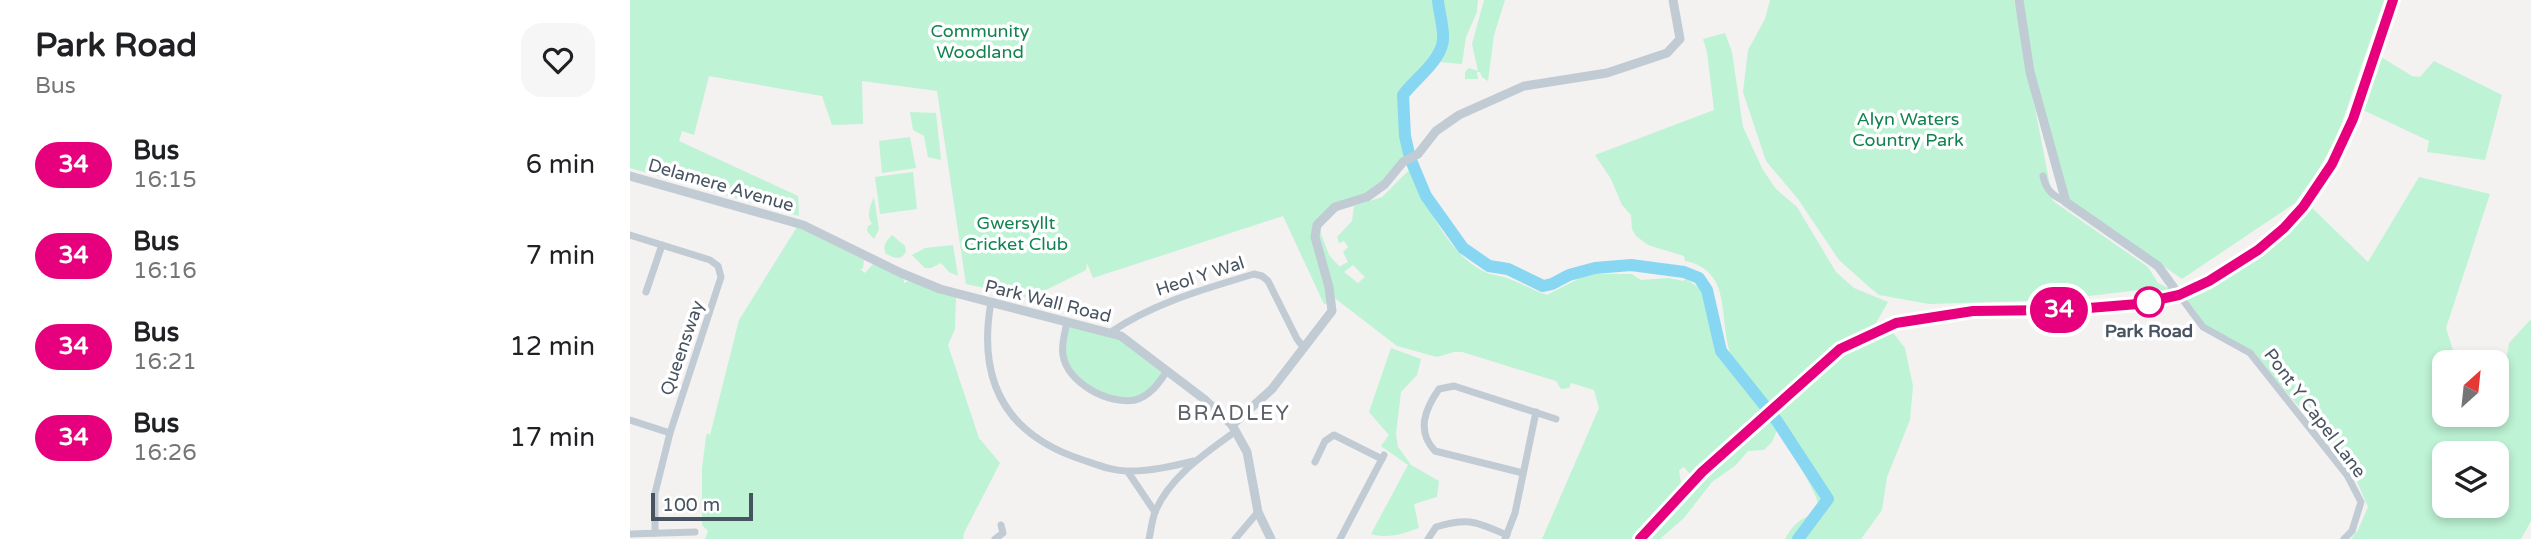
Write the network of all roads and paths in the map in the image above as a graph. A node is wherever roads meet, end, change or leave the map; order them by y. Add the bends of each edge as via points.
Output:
1 (1673, 0) edge
2 (2019, 0) edge
3 (2393, 0) edge
4 (630, 176) edge
5 (2043, 176) dead end
6 (2066, 202) junction
7 (803, 225) joint
8 (630, 235) edge
9 (662, 245) junction
10 (646, 292) dead end
11 (2179, 295) junction
12 (991, 302) junction
13 (1067, 322) junction
14 (1111, 332) junction
15 (1304, 348) junction
16 (1167, 372) junction
17 (1536, 412) junction
18 (1556, 418) dead end
19 (630, 420) edge
20 (1234, 428) junction
21 (670, 433) junction
22 (1317, 460) dead end
23 (1194, 461) junction
24 (1128, 471) junction
25 (1523, 473) junction
26 (1155, 512) junction
27 (1258, 512) junction
28 (1004, 531) dead end
29 (695, 532) dead end
30 (655, 533) junction
31 (630, 534) edge
32 (1506, 537) edge
33 (995, 539) edge
34 (1149, 539) edge
35 (1235, 539) edge
36 (1271, 539) edge
37 (1340, 539) edge
38 (1428, 539) edge
39 (1640, 539) edge
40 (2344, 539) edge

1 - 15 street via 1679,39 1667,53 1607,73 1524,86 1459,115 1436,131 1385,184 1367,197 1335,207 1317,225 1315,237 1332,311
2 - 6 street via 2030,72
3 - 11 main road via 2353,119 2318,187 2284,228 2258,250
4 - 7 street, Delamere Avenue
5 - 6 street via 2054,196
6 - 11 street via 2158,266
7 - 12 street, Park Wall Road via 919,281
8 - 9 street, Queensway
9 - 10 street
9 - 21 street, Queensway via 710,260 722,277
11 - 39 main road via 2138,304 1973,311 1896,323 1840,349 1702,472
11 - 40 street, Pont Y Capel Lane via 2203,327 2250,353 2347,475 2361,502 2352,531
12 - 13 street, Park Wall Road
12 - 24 street via 986,332 989,361 1009,412 1026,432 1047,446
13 - 14 street, Park Wall Road
13 - 16 street via 1063,356 1086,388 1111,398 1136,400 1157,388
14 - 15 street, Heol Y Wal via 1135,316 1185,295 1254,274 1268,281
14 - 16 street, Park Wall Road
15 - 20 street
16 - 20 street, Park Wall Road
17 - 18 street
17 - 25 street
17 - 25 street via 1454,386 1439,388 1423,427 1426,441 1435,451
19 - 21 street
20 - 23 street
20 - 27 street, Park Wall Road via 1247,452
21 - 30 street, Queensway via 655,493
22 - 37 street via 1325,441 1334,435 1383,457
23 - 24 street
23 - 26 street
24 - 26 street
25 - 32 street
26 - 34 street
27 - 35 street
27 - 36 street, Park Wall Road
28 - 33 street
29 - 30 street
30 - 31 street
32 - 38 street via 1460,520 1436,527

